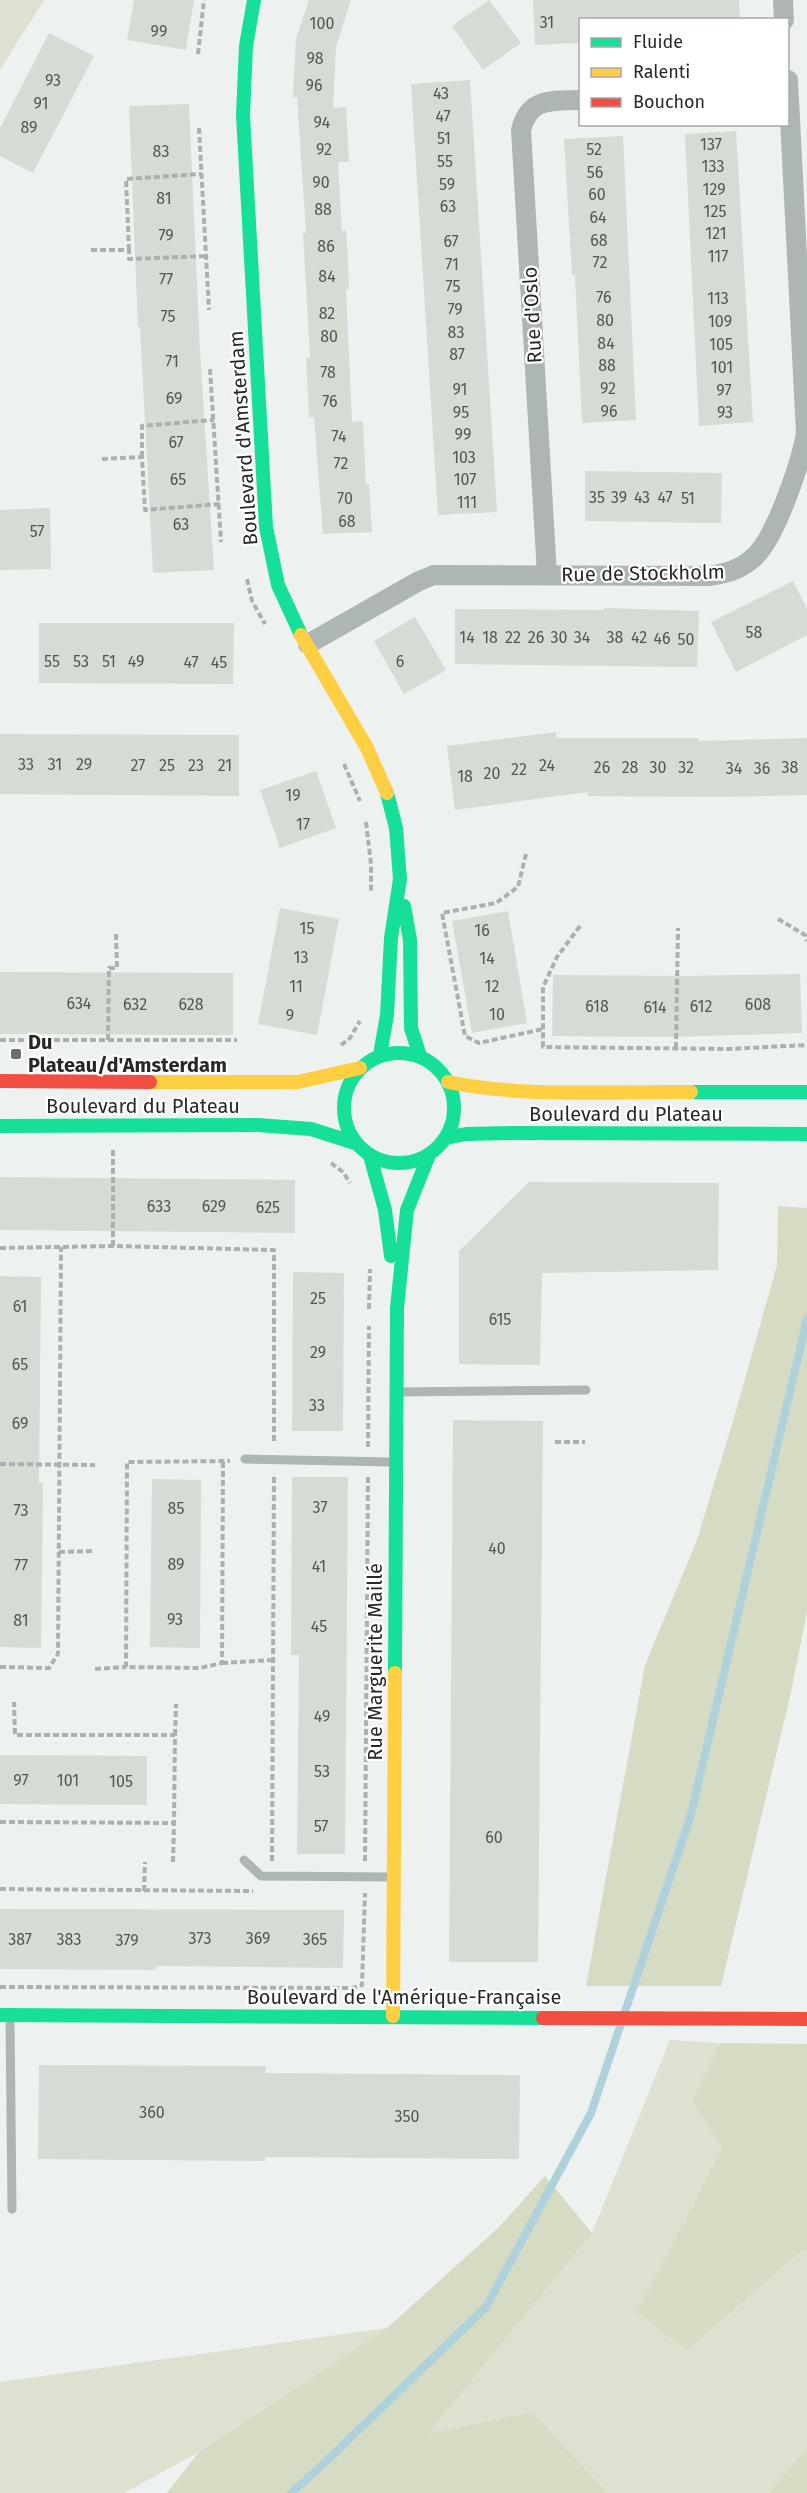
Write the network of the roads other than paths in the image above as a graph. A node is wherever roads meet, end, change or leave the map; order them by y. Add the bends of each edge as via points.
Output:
1 (254, 0) edge
2 (783, 0) edge
3 (784, 18) edge
4 (579, 100) edge
5 (789, 107) edge
6 (547, 575) junction
7 (308, 644) junction
8 (400, 881) junction
9 (380, 1055) junction
10 (420, 1056) junction
11 (360, 1068) junction
12 (0, 1081) edge
13 (448, 1082) junction
14 (807, 1092) edge
15 (0, 1126) edge
16 (807, 1134) edge
17 (446, 1138) junction
18 (355, 1143) junction
19 (429, 1155) junction
20 (370, 1156) junction
21 (397, 1308) junction
22 (586, 1390) dead end
23 (396, 1392) junction
24 (245, 1459) road end
25 (396, 1462) junction
26 (244, 1860) dead end
27 (394, 1877) junction
28 (5, 2015) edge
29 (393, 2016) junction
30 (807, 2019) edge
31 (12, 2209) dead end

1 - 7 street, Boulevard d'Amsterdam via 246,46 243,115 266,526 280,591
2 - 3 street
4 - 6 street, Rue d'Oslo via 533,106 524,117 521,130
5 - 6 street, Rue de Stockholm via 806,433 796,472 768,538 755,558 734,572 710,576
6 - 7 street, Rue de Stockholm via 426,577
7 - 8 street, Boulevard d'Amsterdam via 384,783 398,836
8 - 9 street, Boulevard d'Amsterdam via 391,937 387,1028
8 - 10 street, Boulevard d'Amsterdam via 410,940 411,1028
9 - 10 street
9 - 11 street
10 - 13 street
11 - 12 street, Boulevard du Plateau via 298,1082
11 - 18 street via 348,1084 343,1104 345,1125
13 - 14 street, Boulevard du Plateau via 512,1091
13 - 17 street via 454,1101 453,1120
15 - 18 street, Boulevard du Plateau via 258,1125 311,1129
16 - 17 street, Boulevard du Plateau via 513,1133
17 - 19 street
18 - 20 street
19 - 20 street via 410,1163 390,1164
19 - 21 street, Rue Marguerite Maillé via 407,1210
20 - 21 street, Rue Marguerite Maillé via 386,1210
21 - 23 street, Rue Marguerite Maillé
22 - 23 lane
23 - 25 street, Rue Marguerite Maillé
24 - 25 lane
25 - 27 street, Rue Marguerite Maillé
26 - 27 lane via 261,1876
27 - 29 street, Rue Marguerite Maillé
28 - 29 street, Boulevard de l'Amérique-Française
28 - 31 lane
29 - 30 street, Boulevard de l'Amérique-Française

